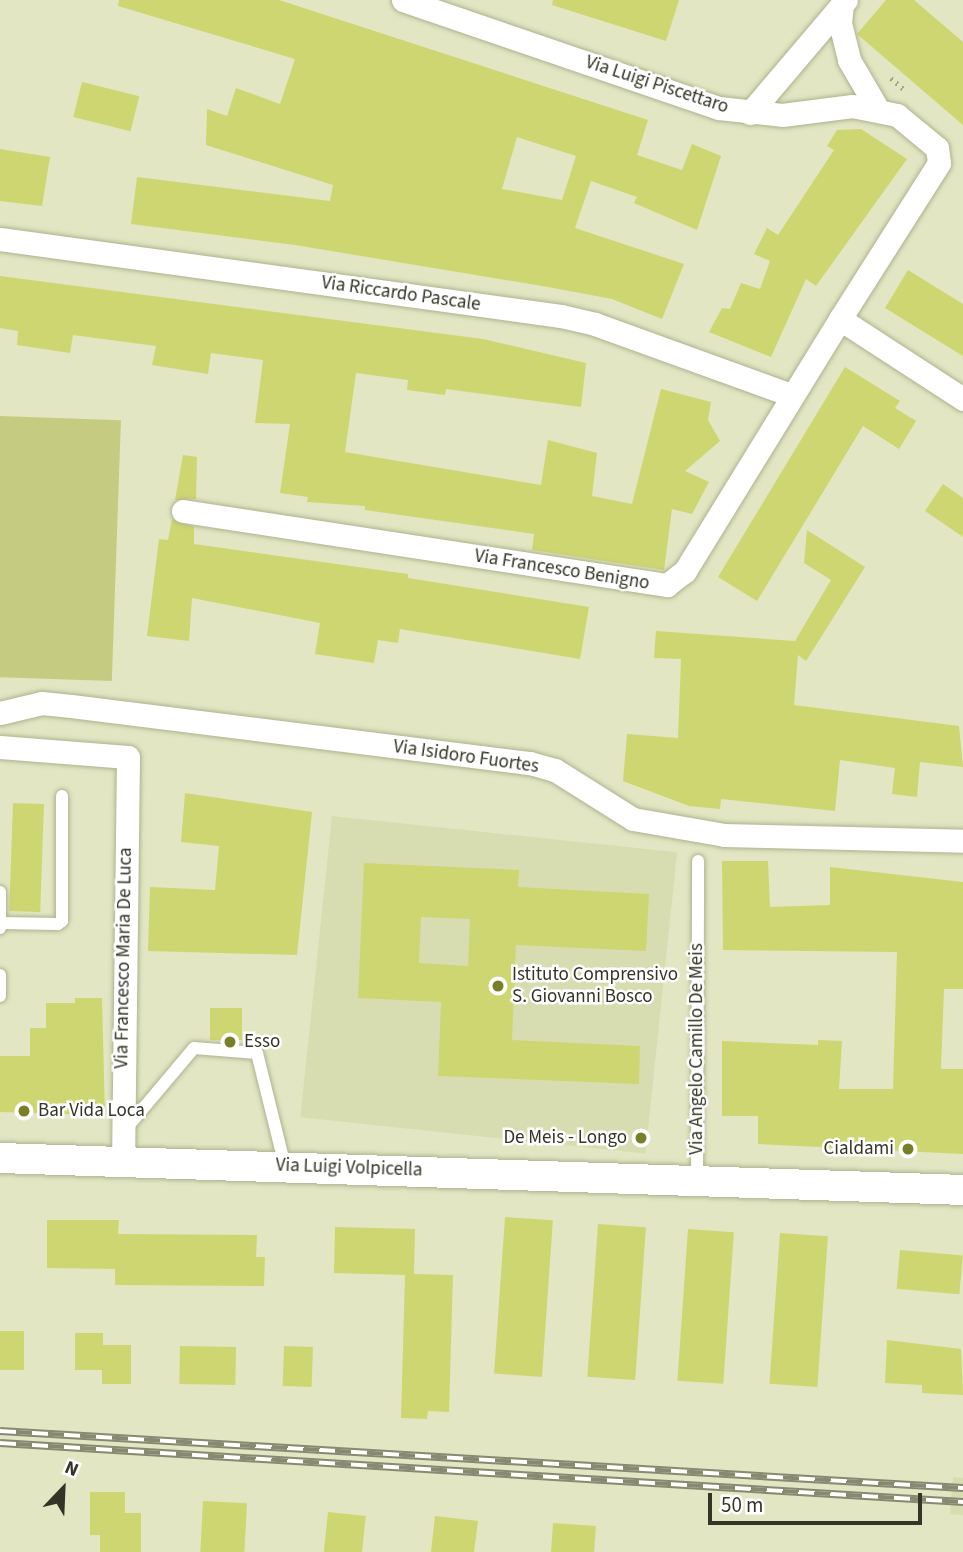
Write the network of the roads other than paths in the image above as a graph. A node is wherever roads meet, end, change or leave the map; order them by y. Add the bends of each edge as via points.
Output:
1 (404, 0) edge
2 (844, 2) edge
3 (877, 108) junction
4 (750, 113) junction
5 (0, 239) edge
6 (840, 319) junction
7 (791, 395) junction
8 (963, 399) edge
9 (183, 511) dead end
10 (0, 713) edge
11 (0, 747) edge
12 (62, 796) dead end
13 (963, 841) edge
14 (698, 862) dead end
15 (0, 892) edge
16 (0, 925) edge
17 (0, 975) edge
18 (0, 996) edge
19 (123, 1146) junction
20 (0, 1158) edge
21 (285, 1166) junction
22 (697, 1180) junction
23 (963, 1190) edge

1 - 4 street, Via Luigi Piscettaro via 719,108
2 - 3 street via 840,23 849,60
2 - 4 street
3 - 4 street, Via Luigi Piscettaro
3 - 6 street via 897,115 940,156 935,171
5 - 7 street, Via Riccardo Pascale via 561,316
6 - 7 street, Via Francesco Benigno
6 - 8 street
7 - 9 street, Via Francesco Benigno via 685,571 667,585
10 - 13 street, Via Isidoro Fuortes via 42,703 530,763 555,770 633,819 725,835
11 - 19 street, Via Francesco Maria De Luca via 128,757
12 - 16 lane via 62,921 58,925
14 - 22 lane, Via Angelo Camillo De Meis
15 - 16 lane
17 - 18 lane
19 - 20 street, Via Luigi Volpicella
19 - 21 street, Via Luigi Volpicella
19 - 21 lane via 194,1048 257,1053
21 - 22 street, Via Luigi Volpicella
22 - 23 street, Via Angelo Camillo De Meis

